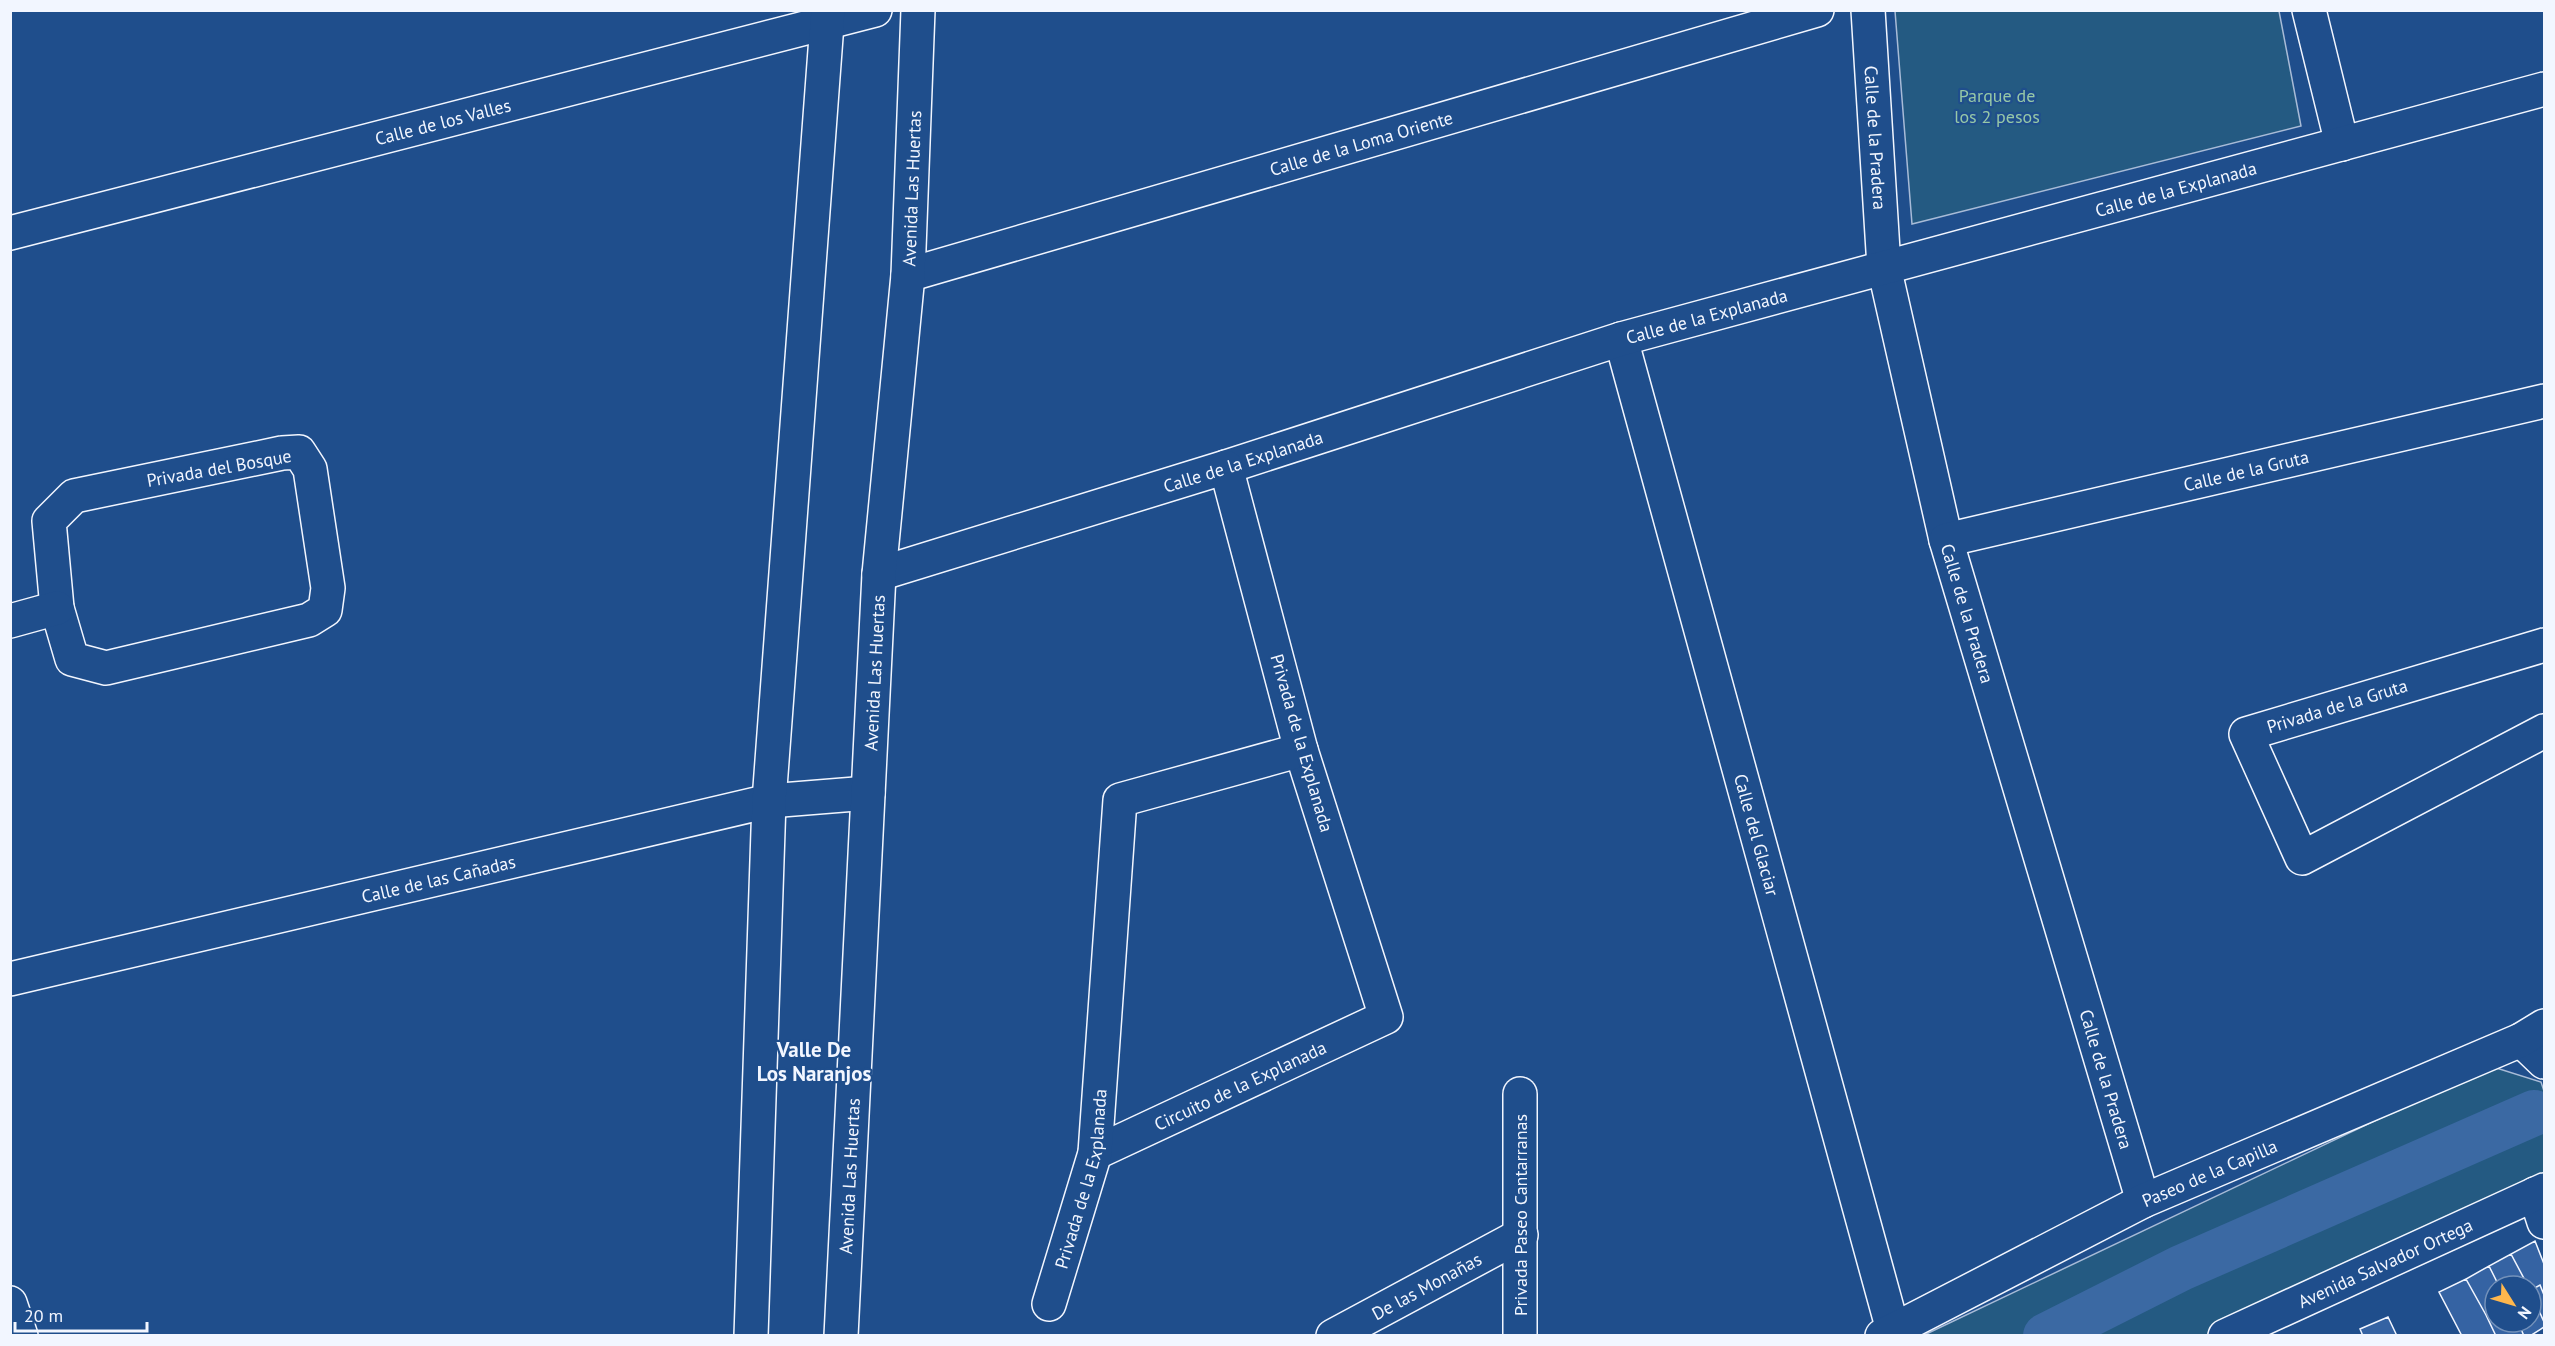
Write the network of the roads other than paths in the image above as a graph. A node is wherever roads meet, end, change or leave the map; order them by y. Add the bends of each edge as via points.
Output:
1 (875, 10) edge
2 (918, 10) edge
3 (1817, 10) edge
4 (1868, 10) edge
5 (2309, 10) edge
6 (827, 16) edge
7 (2544, 89) edge
8 (2342, 144) junction
9 (10, 233) edge
10 (1884, 267) junction
11 (908, 275) junction
12 (1621, 339) junction
13 (2544, 401) edge
14 (1226, 467) junction
15 (1946, 540) junction
16 (879, 574) junction
17 (57, 608) junction
18 (10, 621) edge
19 (2544, 645) edge
20 (2544, 731) edge
21 (1301, 750) junction
22 (868, 793) junction
23 (769, 801) junction
24 (10, 979) edge
25 (1386, 1017) joint
26 (2533, 1033) edge
27 (2544, 1062) edge
28 (1520, 1094) dead end
29 (1095, 1153) junction
30 (2143, 1201) junction
31 (2541, 1202) edge
32 (1521, 1234) junction
33 (10, 1303) edge
34 (1049, 1304) dead end
35 (1887, 1333) edge
36 (21, 1335) edge
37 (751, 1335) edge
38 (841, 1335) edge
39 (1333, 1335) edge
40 (1520, 1335) edge
41 (2225, 1335) edge

1 - 6 street, Calle de los Valles
2 - 11 street, Avenida Las Huertas
3 - 11 street, Calle de la Loma Oriente
4 - 10 street, Calle de la Pradera
5 - 8 street
6 - 9 street, Calle de los Valles
6 - 23 street
7 - 8 street, Calle de la Explanada
8 - 10 street, Calle de la Explanada
10 - 12 street, Calle de la Explanada
10 - 15 street, Calle de la Pradera
11 - 16 street, Avenida Las Huertas
12 - 14 street, Calle de la Explanada
12 - 35 street, Calle del Glaciar
13 - 15 street, Calle de la Gruta
14 - 16 street, Calle de la Explanada
14 - 21 street, Privada de la Explanada
15 - 30 street, Calle de la Pradera
16 - 22 street, Avenida Las Huertas
17 - 17 street, Privada del Bosque via 49,522 74,496 282,453 299,452 310,469 328,588 326,610 309,620 106,668 72,659
17 - 18 street
19 - 20 street, Privada de la Gruta via 2246,734 2302,858
21 - 25 street, Privada de la Explanada
21 - 29 street, Privada de la Explanada via 1120,800
22 - 23 street, Calle de las Cañadas
22 - 38 street, Avenida Las Huertas
23 - 24 street, Calle de las Cañadas
23 - 37 street
25 - 29 street, Circuito de la Explanada
26 - 27 street
26 - 30 street, Paseo de la Capilla
28 - 32 street, Privada Paseo Cantarranas
29 - 34 street, Privada de la Explanada
30 - 35 street, Paseo de la Capilla
31 - 41 street, Avenida Salvador Ortega
32 - 39 street, De las Monañas
32 - 40 street, Privada Paseo Cantarranas
33 - 36 street

